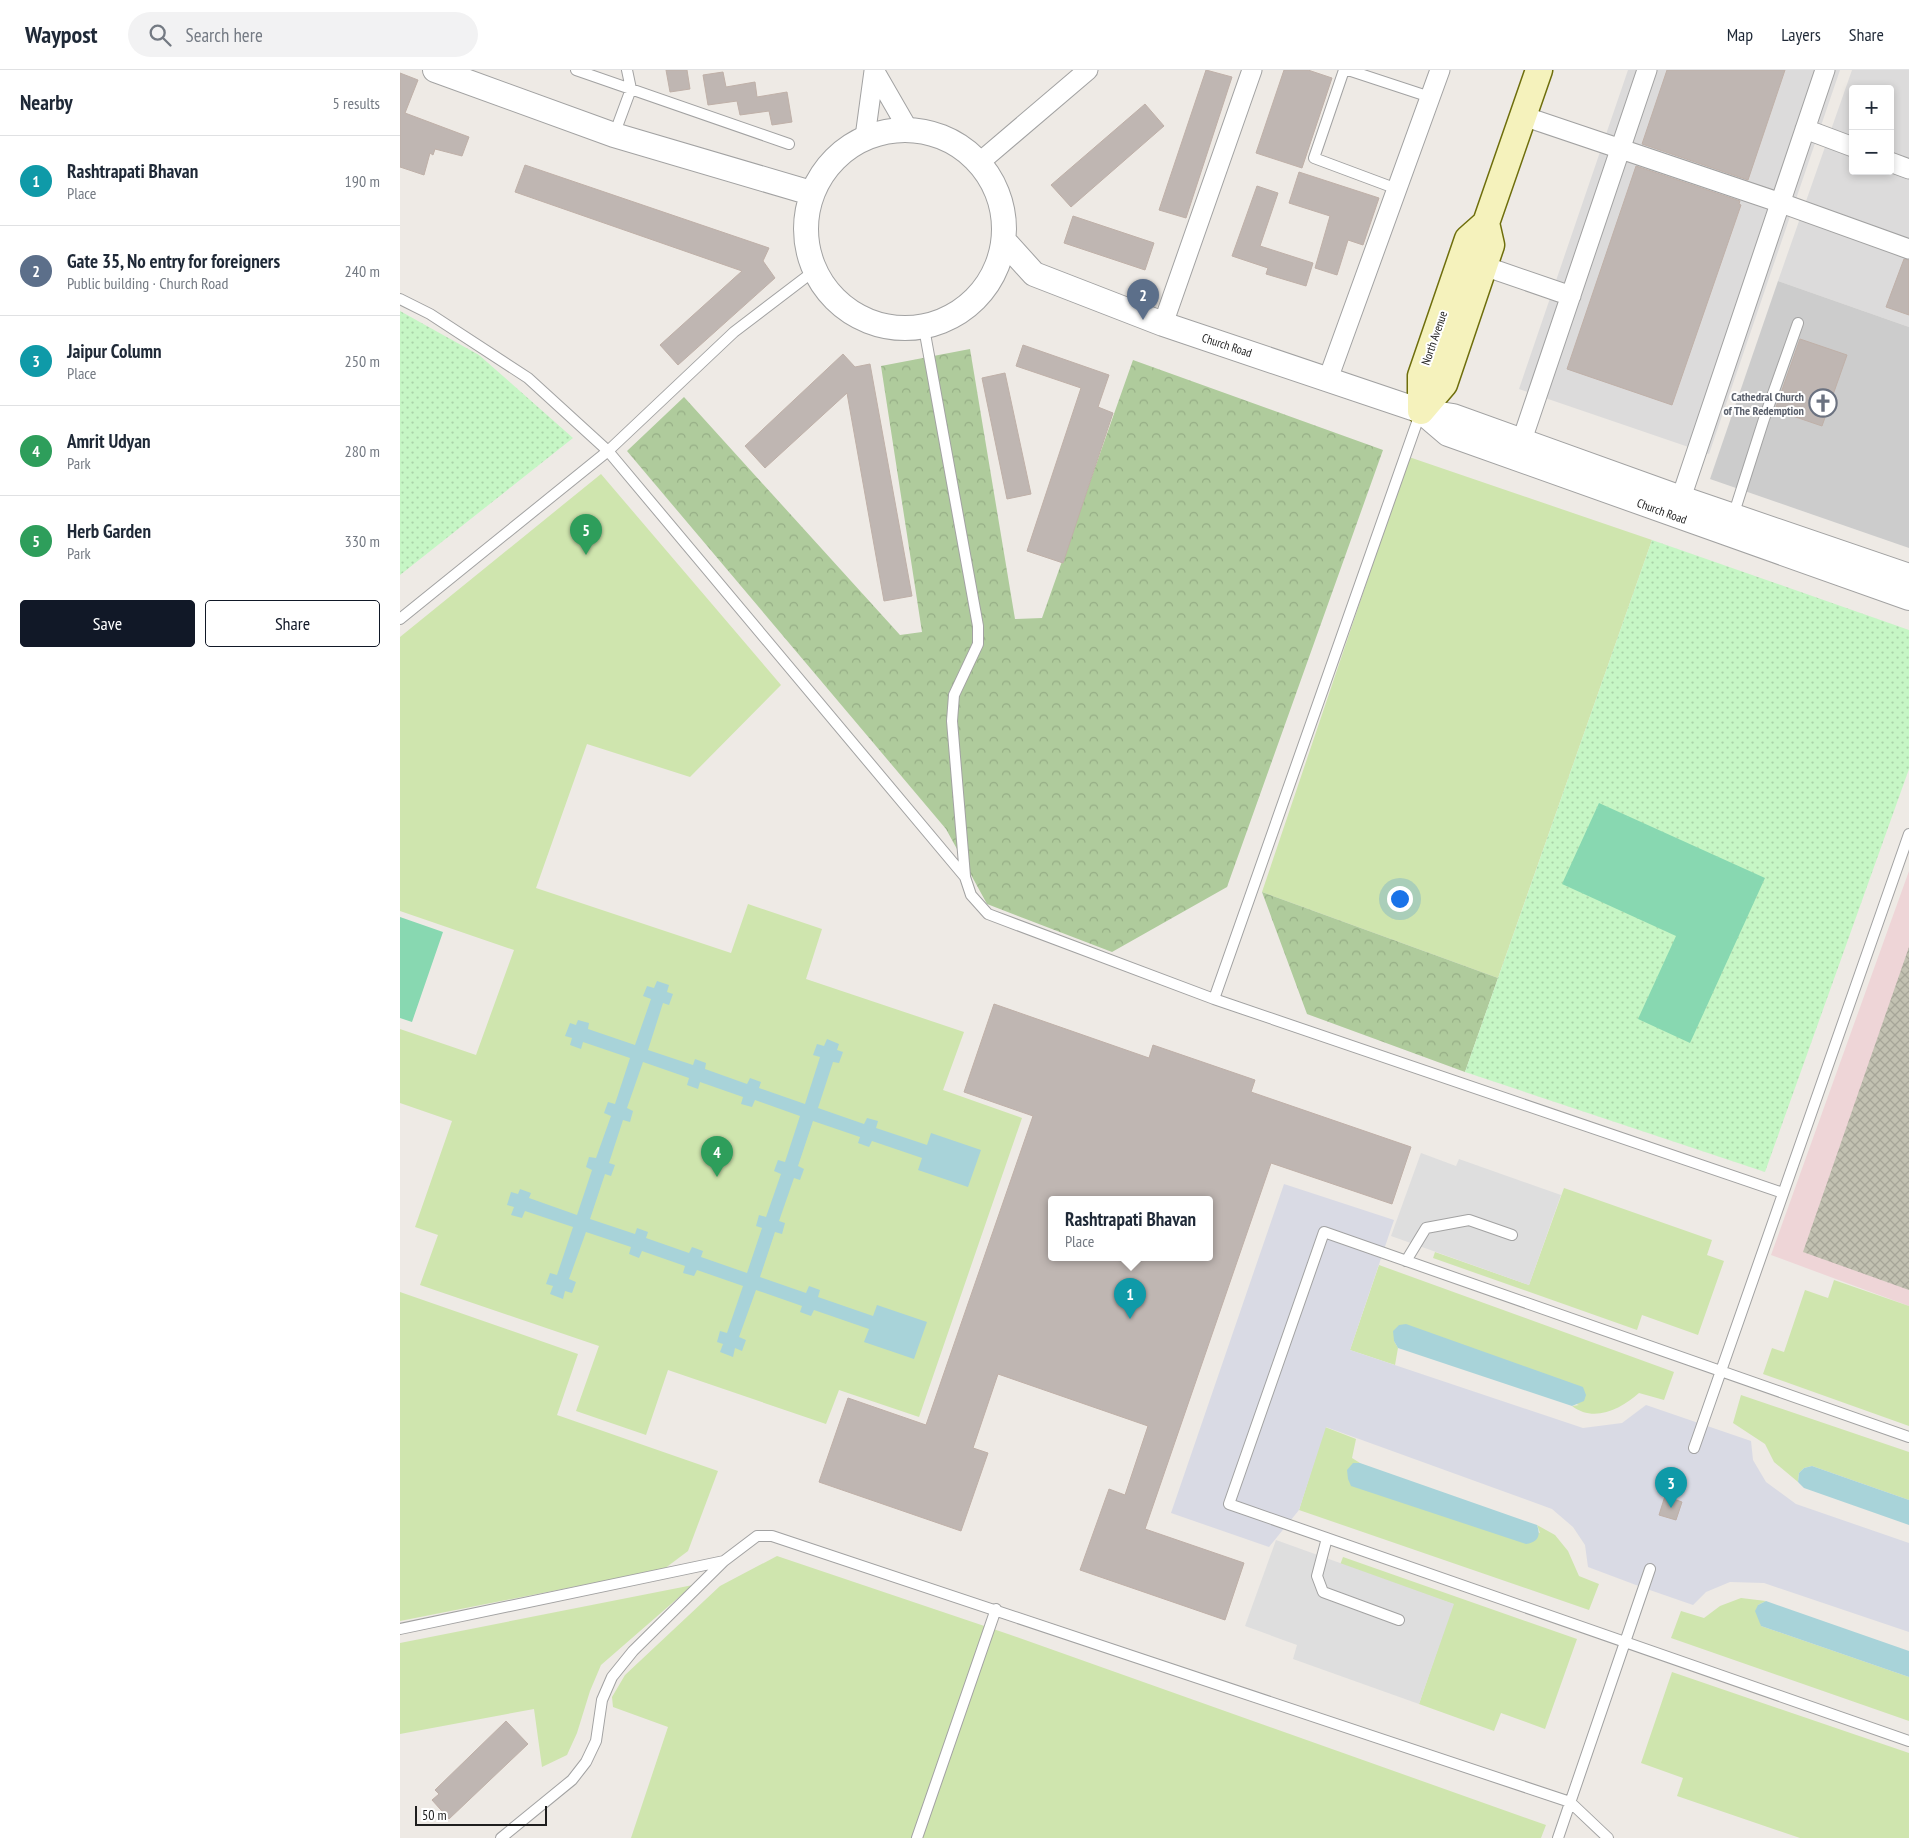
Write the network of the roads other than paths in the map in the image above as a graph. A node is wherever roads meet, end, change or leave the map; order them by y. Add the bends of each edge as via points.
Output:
1 (435, 70) edge
2 (576, 70) edge
3 (627, 70) edge
4 (1088, 70) edge
5 (1252, 70) edge
6 (1344, 70) edge
7 (1348, 70) edge
8 (1440, 70) edge
9 (1539, 70) edge
10 (1647, 70) edge
11 (1825, 70) edge
12 (874, 71) edge
13 (631, 89) junction
14 (1430, 97) junction
15 (1523, 116) junction
16 (908, 129) junction
17 (1805, 130) junction
18 (614, 135) junction
19 (865, 137) junction
20 (789, 144) dead end
21 (1849, 146) edge
22 (1620, 149) junction
23 (980, 162) junction
24 (1894, 163) edge
25 (1909, 169) edge
26 (1397, 189) junction
27 (811, 193) junction
28 (1781, 203) junction
29 (1486, 223) junction
30 (1004, 241) junction
31 (1909, 249) edge
32 (1484, 266) junction
33 (814, 271) junction
34 (1034, 274) junction
35 (992, 280) junction
36 (1571, 296) junction
37 (400, 299) edge
38 (1798, 323) dead end
39 (1163, 324) junction
40 (924, 328) junction
41 (1328, 379) junction
42 (1421, 411) junction
43 (1522, 440) junction
44 (608, 451) junction
45 (1681, 498) junction
46 (1741, 526) junction
47 (1909, 576) edge
48 (1909, 598) edge
49 (400, 619) edge
50 (1909, 834) edge
51 (965, 877) junction
52 (1214, 999) junction
53 (1783, 1193) junction
54 (1512, 1236) dead end
55 (1406, 1260) junction
56 (1721, 1371) junction
57 (1909, 1437) edge
58 (1694, 1448) dead end
59 (1327, 1538) junction
60 (724, 1561) junction
61 (1650, 1568) dead end
62 (996, 1609) junction
63 (1399, 1620) dead end
64 (400, 1629) edge
65 (1625, 1642) junction
66 (1909, 1741) edge
67 (1570, 1802) junction
68 (501, 1838) edge
69 (917, 1838) edge
70 (1558, 1838) edge
71 (1608, 1838) edge

1 - 18 street
2 - 13 lane
3 - 13 lane
4 - 23 street
5 - 39 street
6 - 26 lane via 1314,158
7 - 14 lane
8 - 14 street
9 - 15 main road, North Avenue
10 - 22 street
11 - 17 street
12 - 16 street
12 - 19 street
13 - 18 lane
13 - 20 lane
14 - 26 street
15 - 22 street
15 - 29 main road, North Avenue
16 - 19 street
16 - 23 street via 947,138
17 - 21 street
17 - 28 street
18 - 27 street
19 - 27 street via 836,156
22 - 28 street
22 - 36 street
23 - 30 street via 1000,195
24 - 25 street
26 - 41 street
27 - 33 street via 804,227
28 - 31 street
28 - 45 street
29 - 32 main road, North Avenue via 1491,245
29 - 42 main road, North Avenue via 1468,239 1421,376
30 - 34 street, Church Road
30 - 35 street
32 - 36 street
32 - 42 main road, North Avenue via 1444,384
33 - 40 street via 832,299 859,318 890,328
33 - 44 lane via 734,332
34 - 35 street, Church Road
34 - 39 street, Church Road
35 - 40 street via 963,312
36 - 43 street
37 - 44 lane via 430,314 528,378
38 - 46 lane via 1764,419
39 - 41 street, Church Road
40 - 51 lane via 978,626 978,644 954,695 952,721
41 - 42 street, Church Road
42 - 43 street, Church Road via 1453,416
42 - 46 street, Church Road via 1448,434
42 - 52 lane
43 - 45 street, Church Road
44 - 49 lane
44 - 51 lane
45 - 46 street, Church Road
46 - 47 street, Church Road
46 - 48 street, Church Road
50 - 53 lane
51 - 52 lane via 971,895 988,914
52 - 53 lane
53 - 56 lane
54 - 55 lane via 1469,1220 1426,1228
55 - 56 lane
55 - 59 lane via 1324,1232 1230,1504
56 - 57 lane
56 - 58 lane
59 - 63 lane via 1317,1576 1323,1592
59 - 65 lane
60 - 62 lane via 757,1536 772,1536
60 - 64 lane
60 - 68 lane via 632,1651 612,1677 602,1700 596,1741 572,1780
61 - 65 lane
62 - 67 lane
62 - 69 lane
65 - 66 lane
65 - 67 lane
67 - 70 lane
67 - 71 lane

